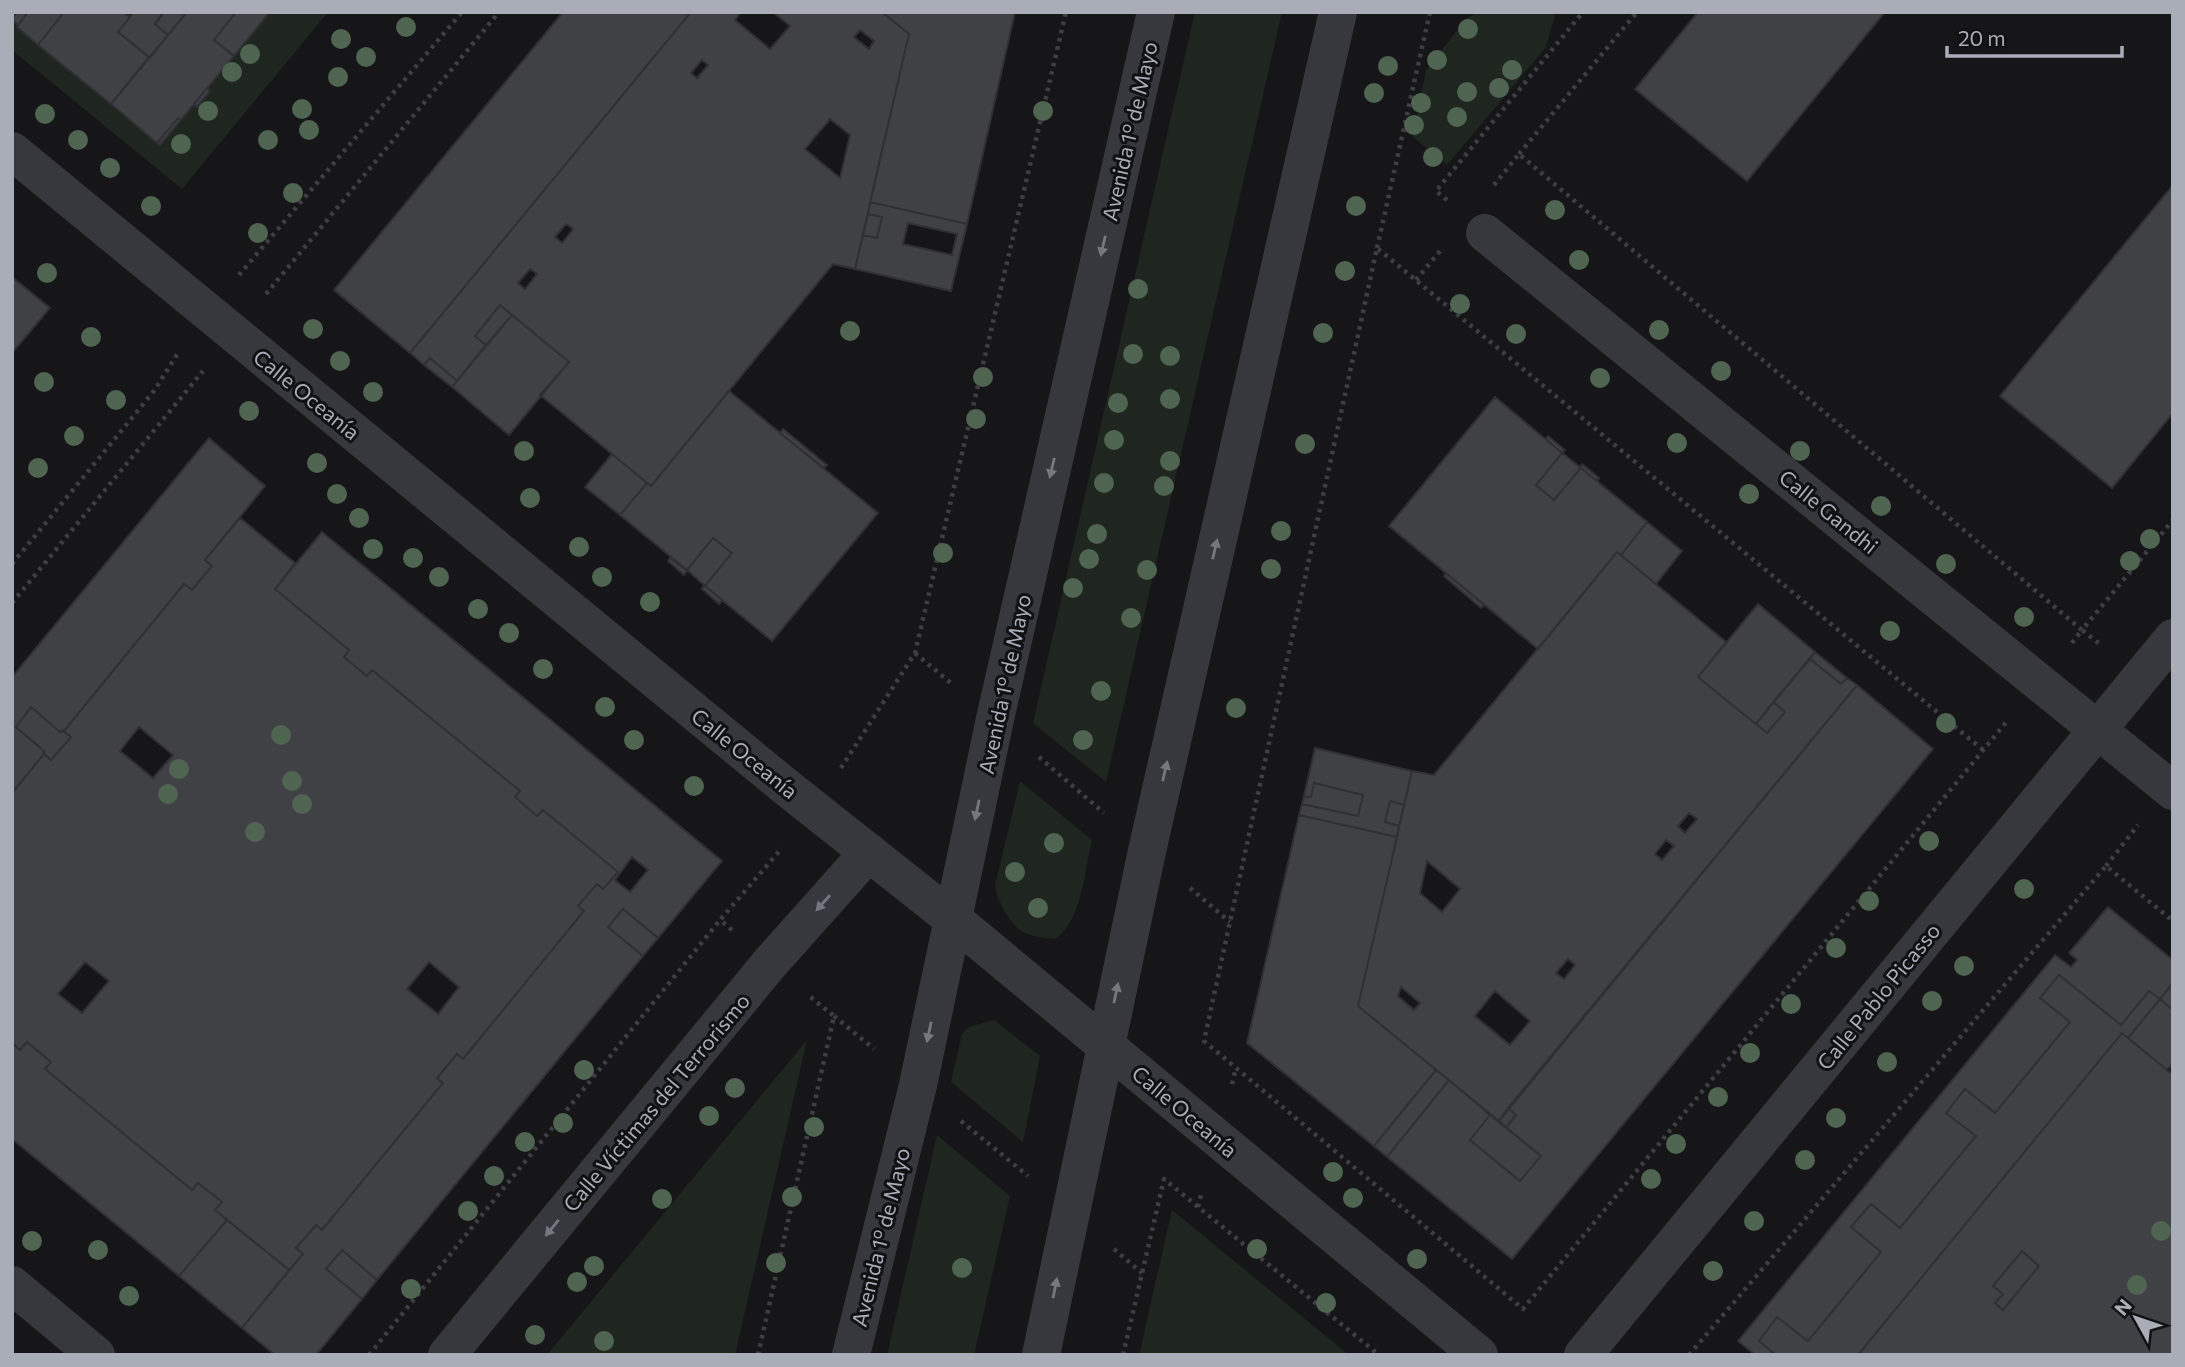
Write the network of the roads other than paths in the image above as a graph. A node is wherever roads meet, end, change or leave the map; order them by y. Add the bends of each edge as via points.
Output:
1 (1156, 12) edge
2 (1338, 12) edge
3 (12, 150) edge
4 (1476, 225) road end
5 (2173, 638) edge
6 (2099, 728) junction
7 (2173, 790) edge
8 (869, 852) junction
9 (954, 920) junction
10 (1105, 1045) junction
11 (12, 1284) edge
12 (96, 1355) edge
13 (447, 1355) edge
14 (851, 1355) edge
15 (1041, 1355) edge
16 (1479, 1355) edge
17 (1583, 1355) edge

1 -> 9 street, Avenida 1º de Mayo via 995,719
10 -> 2 street
3 - 8 street, Calle Oceanía
4 - 6 street, Calle Gandhi
5 - 6 street, Calle Pablo Picasso
6 - 7 street, Calle Gandhi
6 - 17 street, Calle Pablo Picasso
8 - 9 street, Calle Oceanía
8 -> 13 street, Calle Víctimas del Terrorismo via 770,964
9 - 10 street, Calle Oceanía
9 -> 14 street, Avenida 1º de Mayo
15 -> 10 street
10 - 16 street, Calle Oceanía
11 - 12 street

